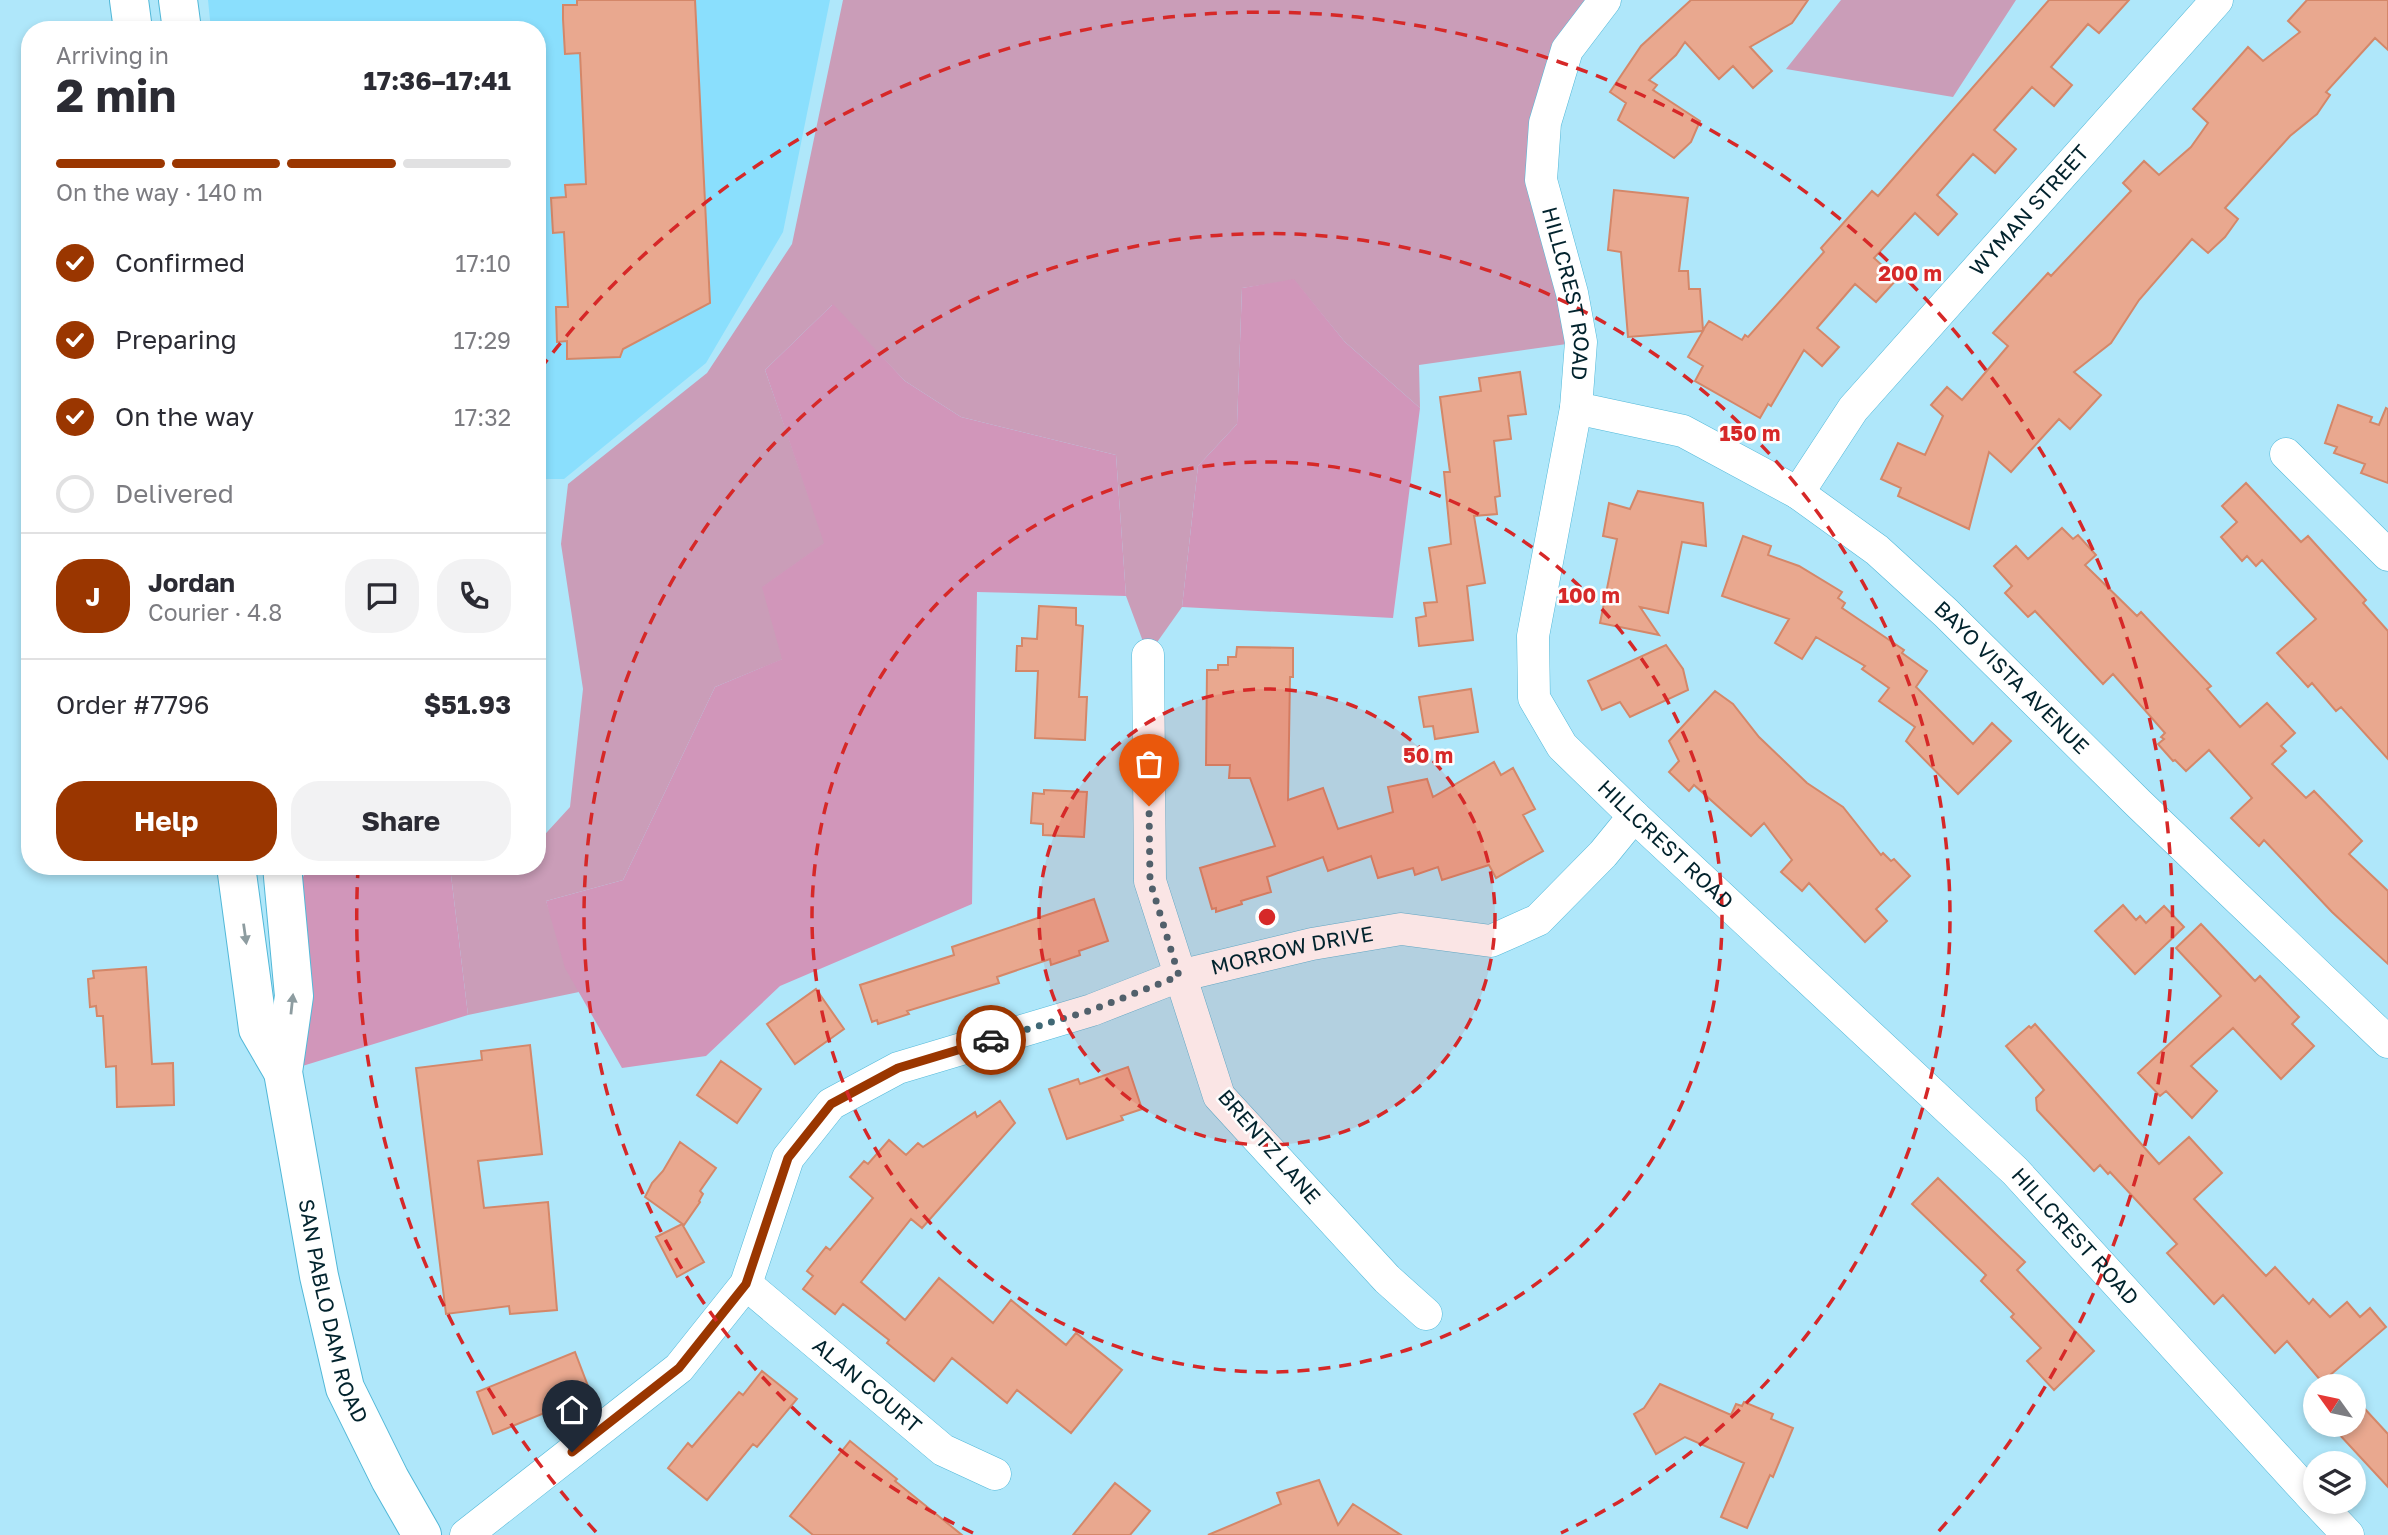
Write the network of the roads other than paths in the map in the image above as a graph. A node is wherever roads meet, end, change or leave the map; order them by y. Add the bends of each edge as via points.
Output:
1 (129, 0) edge
2 (178, 0) edge
3 (1605, 0) edge
4 (2217, 0) edge
5 (132, 21) edge
6 (181, 21) edge
7 (1576, 408) junction
8 (2286, 454) dead end
9 (1798, 493) junction
10 (2388, 555) edge
11 (1148, 655) dead end
12 (1634, 816) junction
13 (237, 875) edge
14 (283, 875) edge
15 (1179, 976) junction
16 (2388, 1042) edge
17 (283, 1072) junction
18 (746, 1284) junction
19 (1426, 1314) dead end
20 (995, 1474) dead end
21 (2303, 1487) edge
22 (2328, 1514) edge
23 (422, 1535) edge
24 (466, 1535) edge
25 (2348, 1535) edge

1 - 5 main road
2 - 6 main road
3 - 7 street, HILLCREST ROAD via 1567,50 1545,123 1541,180 1581,342
4 - 9 street, WYMAN STREET via 1853,409
7 - 9 street, BAYO VISTA AVENUE via 1683,430
7 - 12 street, HILLCREST ROAD via 1533,636 1534,698 1562,746
8 - 10 street
9 - 16 street, BAYO VISTA AVENUE via 1877,550 1946,613
11 - 15 street, BRENTZ LANE via 1150,881
12 - 15 street, MORROW DRIVE via 1538,920 1491,941 1401,929 1312,944
12 - 21 street, HILLCREST ROAD via 2015,1171
13 -> 17 main road, SAN PABLO DAM ROAD via 258,1029
17 -> 14 main road, SAN PABLO DAM ROAD via 294,996
15 - 18 street, MORROW DRIVE via 1092,1010 898,1068 831,1104 788,1158
15 - 19 street, BRENTZ LANE via 1219,1096 1387,1279
17 - 23 main road, SAN PABLO DAM ROAD via 319,1276 345,1388
18 - 20 street, ALAN COURT via 943,1450
18 - 24 street, MORROW DRIVE via 679,1368
22 - 25 street, HILLCREST ROAD

